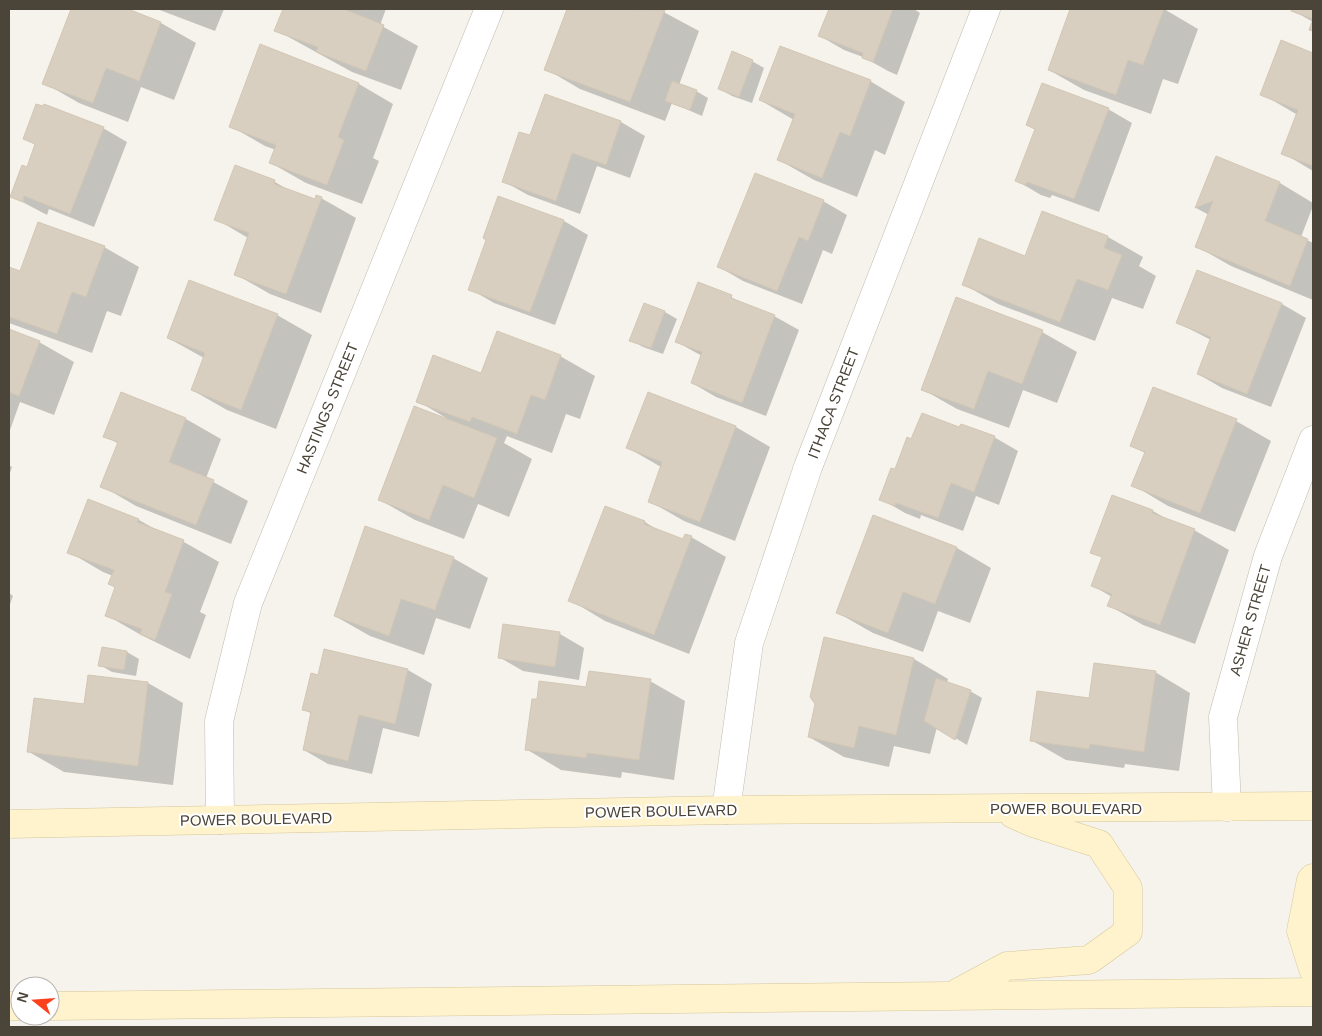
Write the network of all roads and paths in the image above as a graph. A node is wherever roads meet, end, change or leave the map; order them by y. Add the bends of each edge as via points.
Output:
1 (489, 9) edge
2 (986, 9) edge
3 (1313, 440) edge
4 (1313, 806) edge
5 (1227, 807) junction
6 (1001, 809) junction
7 (726, 810) junction
8 (220, 820) junction
9 (9, 824) edge
10 (1313, 878) edge
11 (1313, 969) edge
12 (1313, 992) edge
13 (954, 995) junction
14 (60, 1006) edge

1 - 8 street, HASTINGS STREET via 248,603 219,721
2 - 7 street, ITHACA STREET via 808,467 749,643
3 - 5 street, ASHER STREET via 1268,556 1223,717
4 - 5 main road, POWER BOULEVARD
5 - 6 main road, POWER BOULEVARD
6 - 7 main road, POWER BOULEVARD
6 - 13 main road via 1099,844 1128,888 1128,932 1089,960 1007,966
7 - 8 main road, POWER BOULEVARD
8 - 9 main road, POWER BOULEVARD
10 - 11 main road via 1301,931
12 - 13 main road
13 - 14 main road

